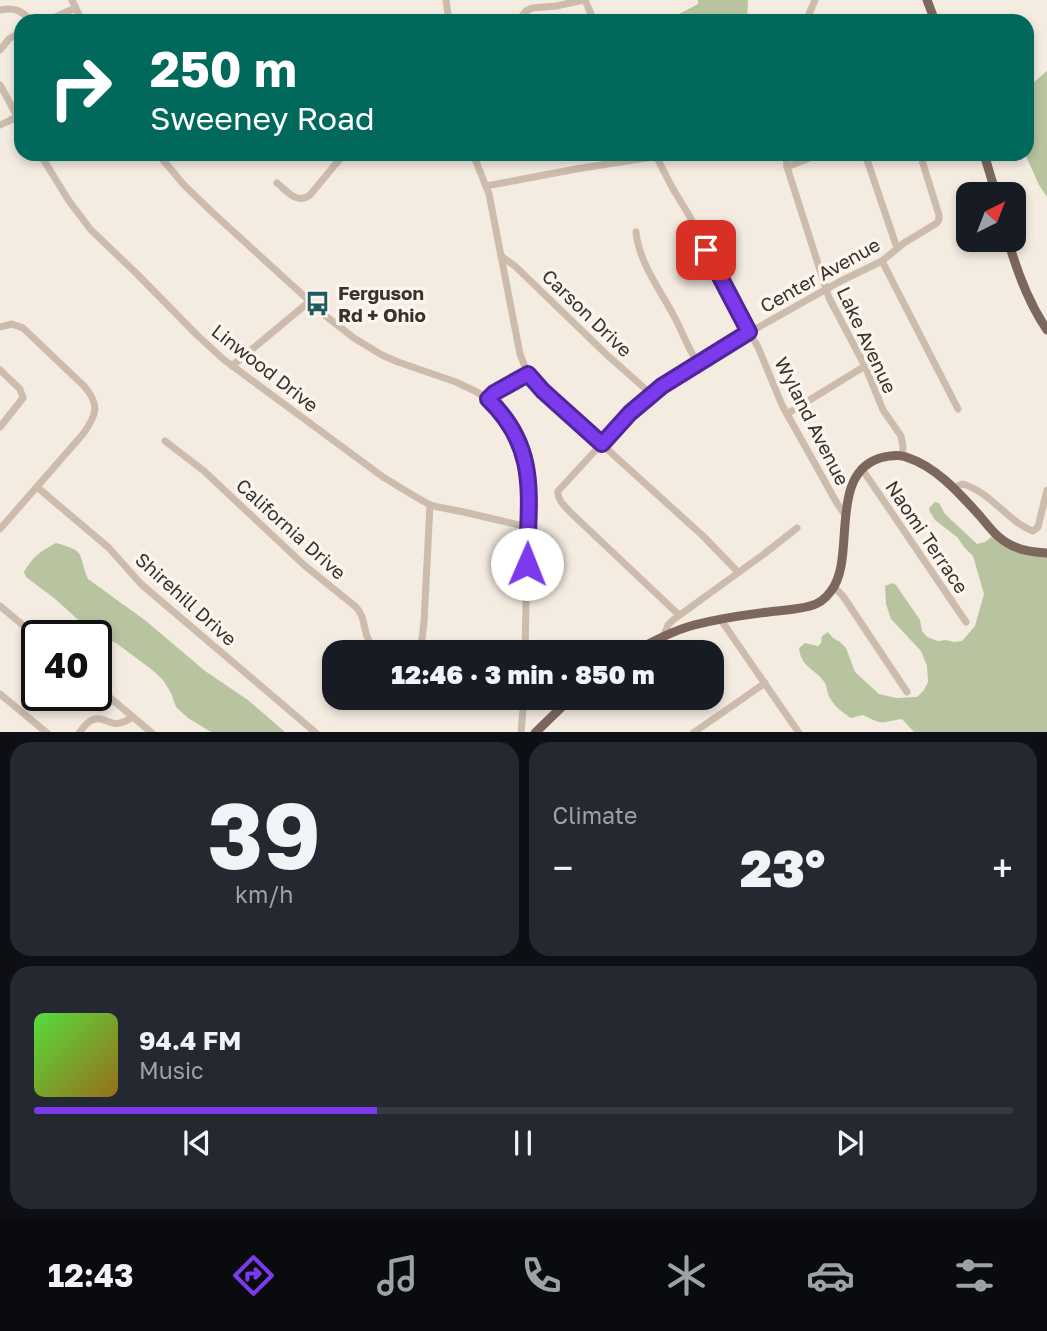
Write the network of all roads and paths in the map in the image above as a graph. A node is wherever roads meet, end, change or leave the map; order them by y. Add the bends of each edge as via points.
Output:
1 (584, 0) edge
2 (74, 4) edge
3 (0, 10) edge
4 (23, 14) edge
5 (58, 14) edge
6 (523, 14) edge
7 (14, 36) edge
8 (0, 50) edge
9 (0, 85) edge
10 (14, 111) edge
11 (44, 161) edge
12 (164, 161) edge
13 (338, 161) edge
14 (476, 161) edge
15 (622, 161) edge
16 (659, 161) edge
17 (787, 161) edge
18 (802, 161) edge
19 (867, 161) edge
20 (922, 161) edge
21 (986, 161) edge
22 (787, 167) junction
23 (992, 182) edge
24 (277, 183) dead end
25 (486, 186) junction
26 (636, 232) dead end
27 (897, 248) junction
28 (1012, 252) edge
29 (501, 256) junction
30 (882, 261) junction
31 (825, 289) junction
32 (310, 301) junction
33 (0, 327) edge
34 (1047, 330) edge
35 (749, 332) junction
36 (698, 363) junction
37 (232, 366) junction
38 (865, 366) junction
39 (0, 370) edge
40 (528, 374) junction
41 (651, 394) junction
42 (488, 399) junction
43 (958, 410) dead end
44 (787, 414) junction
45 (0, 427) edge
46 (165, 441) dead end
47 (602, 444) junction
48 (902, 456) junction
49 (862, 469) junction
50 (954, 486) junction
51 (37, 487) junction
52 (1047, 490) edge
53 (430, 505) junction
54 (846, 516) junction
55 (528, 527) junction
56 (797, 528) dead end
57 (0, 529) edge
58 (1047, 553) edge
59 (738, 572) junction
60 (834, 587) junction
61 (0, 606) edge
62 (679, 615) junction
63 (721, 620) junction
64 (966, 622) dead end
65 (21, 624) edge
66 (663, 637) junction
67 (368, 640) edge
68 (422, 640) edge
69 (525, 640) edge
70 (657, 640) edge
71 (765, 683) junction
72 (907, 692) dead end
73 (0, 694) edge
74 (112, 699) edge
75 (523, 710) edge
76 (559, 710) edge
77 (133, 717) junction
78 (46, 732) edge
79 (80, 732) edge
80 (151, 732) edge
81 (315, 732) edge
82 (521, 732) edge
83 (536, 732) edge
84 (694, 732) edge
85 (798, 732) edge

1 - 6 street via 533,8
2 - 5 street
3 - 4 street via 10,8
7 - 8 street
9 - 10 street
11 - 37 street, Linwood Drive via 91,230
12 - 32 street via 194,195
13 - 24 street via 304,199
14 - 25 street
15 - 25 street
16 - 35 street, Wyland Avenue
17 - 22 street, Lake Avenue
18 - 22 street
19 - 27 street
20 - 27 street, Center Avenue via 939,219
21 - 23 main road
22 - 31 street, Lake Avenue
25 - 29 street
26 - 36 street via 639,249
27 - 30 street, Center Avenue
28 - 34 main road via 1023,286
29 - 40 street via 518,348
29 - 41 street, Carson Drive
30 - 31 street, Center Avenue
30 - 43 street
31 - 35 street, Center Avenue
31 - 38 street, Lake Avenue
32 - 37 street
32 - 42 street via 382,355
33 - 51 street via 12,324 23,328 94,401 91,424
35 - 36 street, Center Avenue
35 - 44 street, Wyland Avenue
36 - 41 street, Center Avenue
37 - 53 street, Linwood Drive via 383,477
38 - 44 street
38 - 48 street, Lake Avenue via 883,410 902,439
39 - 45 street via 23,398
40 - 42 street
40 - 47 street
41 - 47 street, Center Avenue
42 - 55 street via 510,423 523,450
44 - 54 street, Wyland Avenue
46 - 67 street, California Drive via 356,607
47 - 59 street
47 - 62 street, Center Avenue via 560,489 560,501
48 - 49 main road via 881,458
48 - 50 main road
49 - 54 main road via 851,487
49 - 64 street, Naomi Terrace
50 - 52 street via 963,484 981,492 1033,531
50 - 58 main road via 1006,542
51 - 57 street
51 - 81 street, Shirehill Drive via 109,548 141,584
53 - 55 street, Linwood Drive
53 - 68 street
54 - 60 main road
55 - 69 street
56 - 59 street
59 - 62 street
60 - 63 main road via 810,607
60 - 72 street
61 - 65 street
62 - 66 street
63 - 66 main road
63 - 71 street
66 - 70 main road
71 - 84 street
71 - 85 street
73 - 78 street
74 - 77 street
75 - 82 street
76 - 83 main road
77 - 79 street via 118,729 94,719
77 - 80 street

